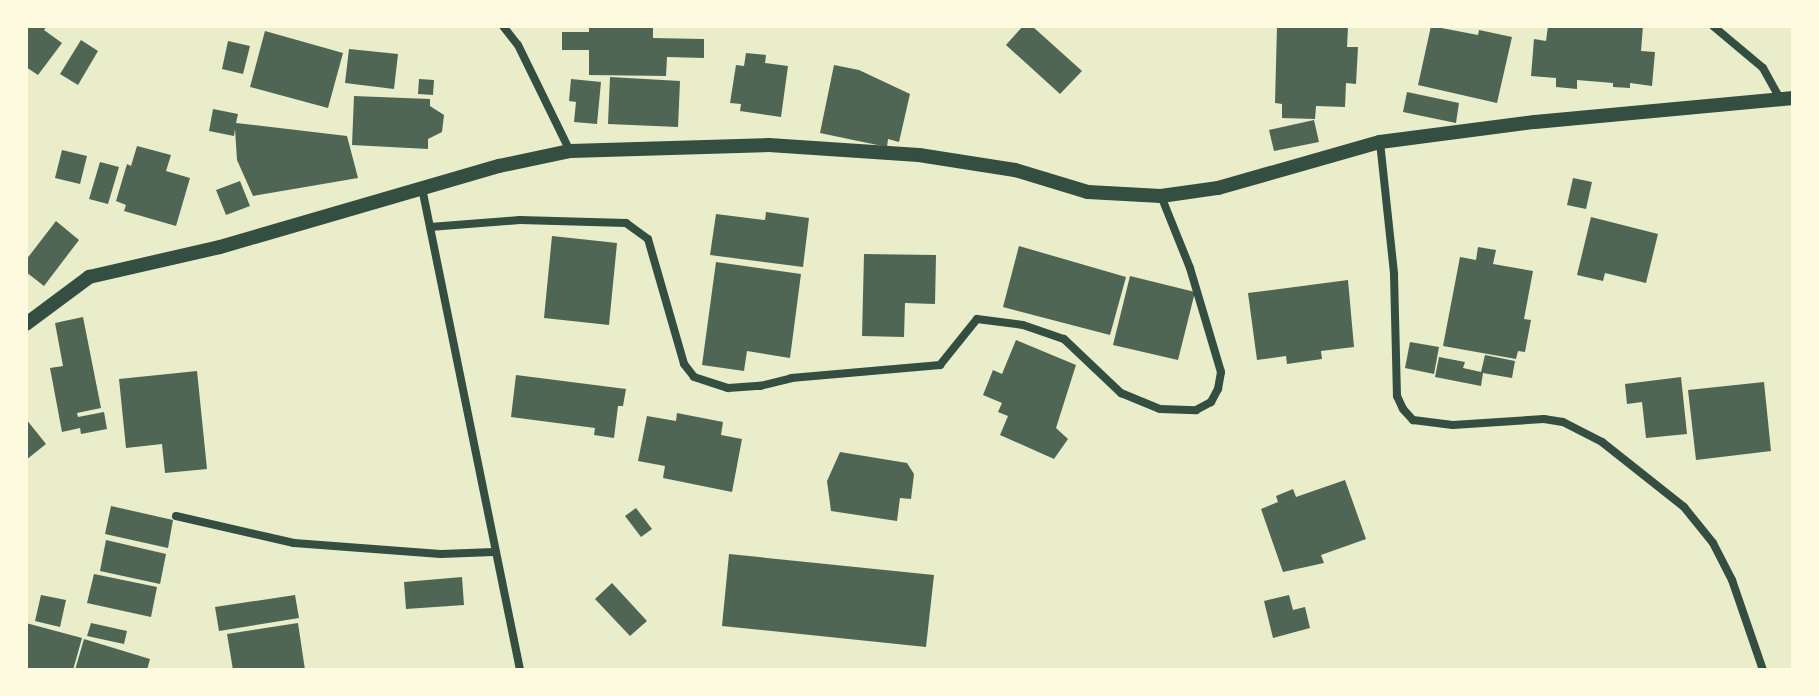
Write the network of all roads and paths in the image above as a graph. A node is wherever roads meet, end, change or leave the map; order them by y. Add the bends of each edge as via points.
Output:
1 (503, 26) edge
2 (1713, 26) edge
3 (1787, 99) edge
4 (1380, 142) junction
5 (570, 151) junction
6 (422, 188) junction
7 (1161, 196) junction
8 (430, 227) junction
9 (26, 324) edge
10 (176, 516) dead end
11 (494, 552) junction
12 (520, 670) edge
13 (1763, 670) edge

1 - 5 street via 518,45
2 - 3 street via 1763,68
3 - 4 street
4 - 7 street via 1218,188
4 - 13 street via 1392,244 1397,396 1403,409 1413,420 1453,425 1563,422 1602,442 1684,507 1713,543 1732,580
5 - 6 street
5 - 7 street via 769,145 919,155 1015,170 1088,192
6 - 8 street
6 - 9 street via 220,247 89,277
7 - 8 street via 1190,268 1221,372 1211,402 1196,410 1160,409 1121,393 1064,339 1023,325 977,319 940,365 728,388 694,377 684,364 648,239 626,223 520,220
8 - 11 street
10 - 11 street via 294,543 441,554
11 - 12 street

